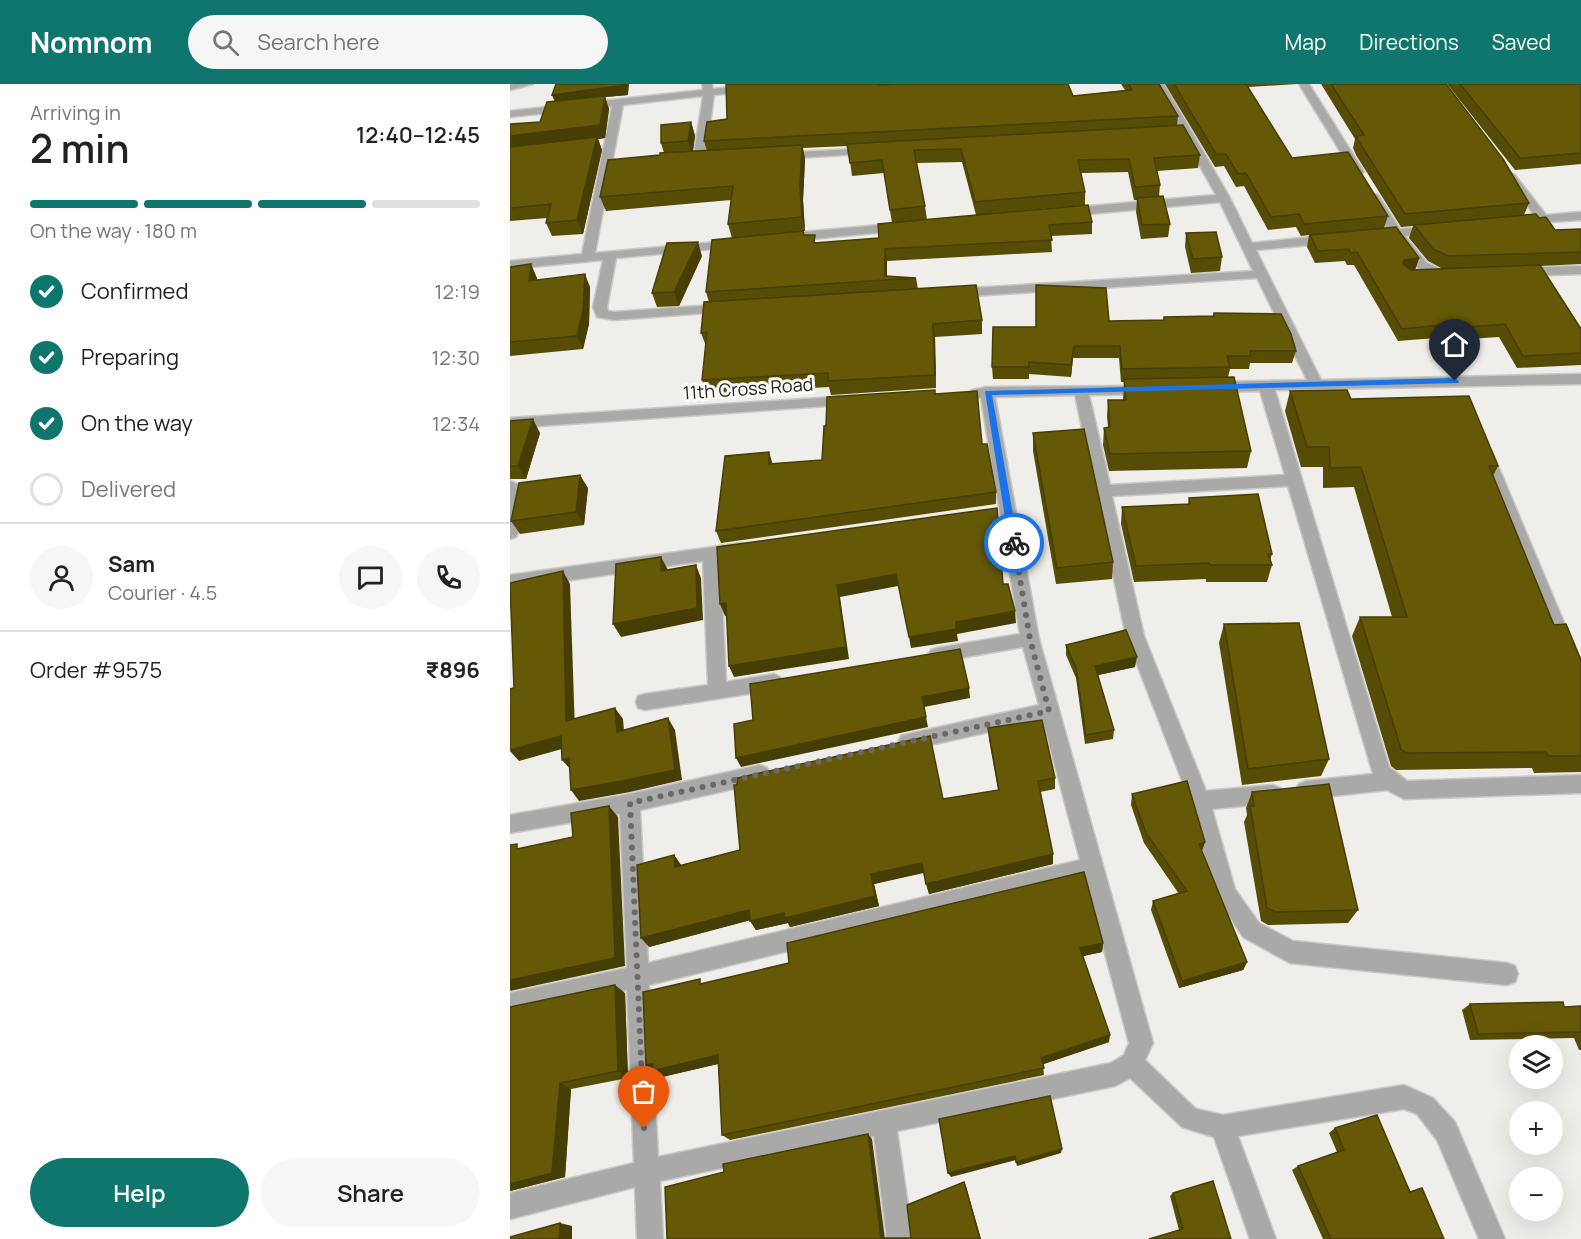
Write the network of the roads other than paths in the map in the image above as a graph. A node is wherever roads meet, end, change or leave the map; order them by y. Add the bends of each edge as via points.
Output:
1 (528, 84) edge
2 (787, 84) edge
3 (1159, 84) edge
4 (1304, 84) edge
5 (510, 87) edge
6 (708, 88) edge
7 (618, 103) junction
8 (510, 114) edge
9 (889, 150) edge
10 (770, 156) edge
11 (699, 160) edge
12 (1502, 165) edge
13 (1224, 198) junction
14 (1059, 213) edge
15 (1581, 216) edge
16 (1543, 219) junction
17 (1509, 222) edge
18 (917, 226) edge
19 (1453, 228) edge
20 (1396, 233) junction
21 (1362, 236) edge
22 (1339, 238) edge
23 (776, 239) edge
24 (752, 241) edge
25 (1249, 247) junction
26 (611, 254) junction
27 (588, 256) junction
28 (510, 265) edge
29 (1581, 270) edge
30 (1512, 272) edge
31 (1262, 274) junction
32 (1407, 276) edge
33 (945, 294) edge
34 (746, 306) edge
35 (1581, 379) edge
36 (1455, 381) junction
37 (1316, 384) junction
38 (1266, 386) junction
39 (1197, 388) edge
40 (1162, 389) edge
41 (1081, 391) junction
42 (987, 392) junction
43 (964, 394) edge
44 (868, 400) edge
45 (1464, 403) edge
46 (510, 423) edge
47 (1477, 435) edge
48 (1294, 480) junction
49 (510, 487) edge
50 (1103, 490) junction
51 (510, 533) edge
52 (757, 547) edge
53 (711, 554) junction
54 (510, 582) edge
55 (1030, 639) junction
56 (914, 658) edge
57 (787, 680) edge
58 (1581, 685) edge
59 (717, 692) junction
60 (645, 702) dead end
61 (1049, 711) junction
62 (886, 747) edge
63 (782, 770) edge
64 (1390, 781) junction
65 (1581, 784) edge
66 (1200, 801) junction
67 (630, 803) junction
68 (510, 824) edge
69 (1092, 867) junction
70 (1507, 974) dead end
71 (637, 977) junction
72 (510, 1004) edge
73 (1132, 1062) junction
74 (884, 1122) junction
75 (1223, 1128) junction
76 (646, 1172) junction
77 (510, 1206) edge
78 (650, 1239) edge
79 (900, 1239) edge
80 (1263, 1239) edge
81 (1492, 1239) edge

1 - 5 street
2 - 6 street
3 - 13 street via 1180,134
4 - 20 street
6 - 7 street
6 - 11 street
7 - 8 street
7 - 27 street via 606,143 613,165
9 - 10 street
12 - 16 street
13 - 14 street
13 - 25 street
15 - 16 street
16 - 17 street
18 - 23 street
19 - 20 street
20 - 21 street
20 - 32 street via 1422,266 1448,274
22 - 25 street
24 - 26 street
25 - 31 street
26 - 27 street
26 - 34 street via 600,307 602,314
27 - 28 street
29 - 30 street
31 - 33 street
31 - 37 street
35 - 36 street
36 - 37 street
36 - 45 street
37 - 38 street
38 - 39 street
38 - 48 street
40 - 41 street
41 - 42 street
41 - 50 street
42 - 43 street
42 - 55 street via 1003,511
44 - 46 street, 11th Cross Road
47 - 58 street
48 - 50 street
48 - 64 street via 1381,771
49 - 51 street via 518,495
50 - 66 street via 1135,636
52 - 53 street
53 - 54 street
53 - 59 street
55 - 56 street
55 - 61 street
57 - 59 street
59 - 60 street
61 - 62 street
61 - 69 street
63 - 67 street
64 - 65 street via 1404,790
64 - 66 street
66 - 70 street via 1226,894 1251,930 1290,952
67 - 68 street
67 - 71 street
69 - 71 street
69 - 73 street via 1140,1043
71 - 72 street
71 - 76 street
73 - 74 street via 1115,1074
73 - 75 street via 1190,1119
74 - 76 street
74 - 79 street
75 - 80 street
75 - 81 street via 1404,1097 1425,1106 1446,1131
76 - 77 street
76 - 78 street

